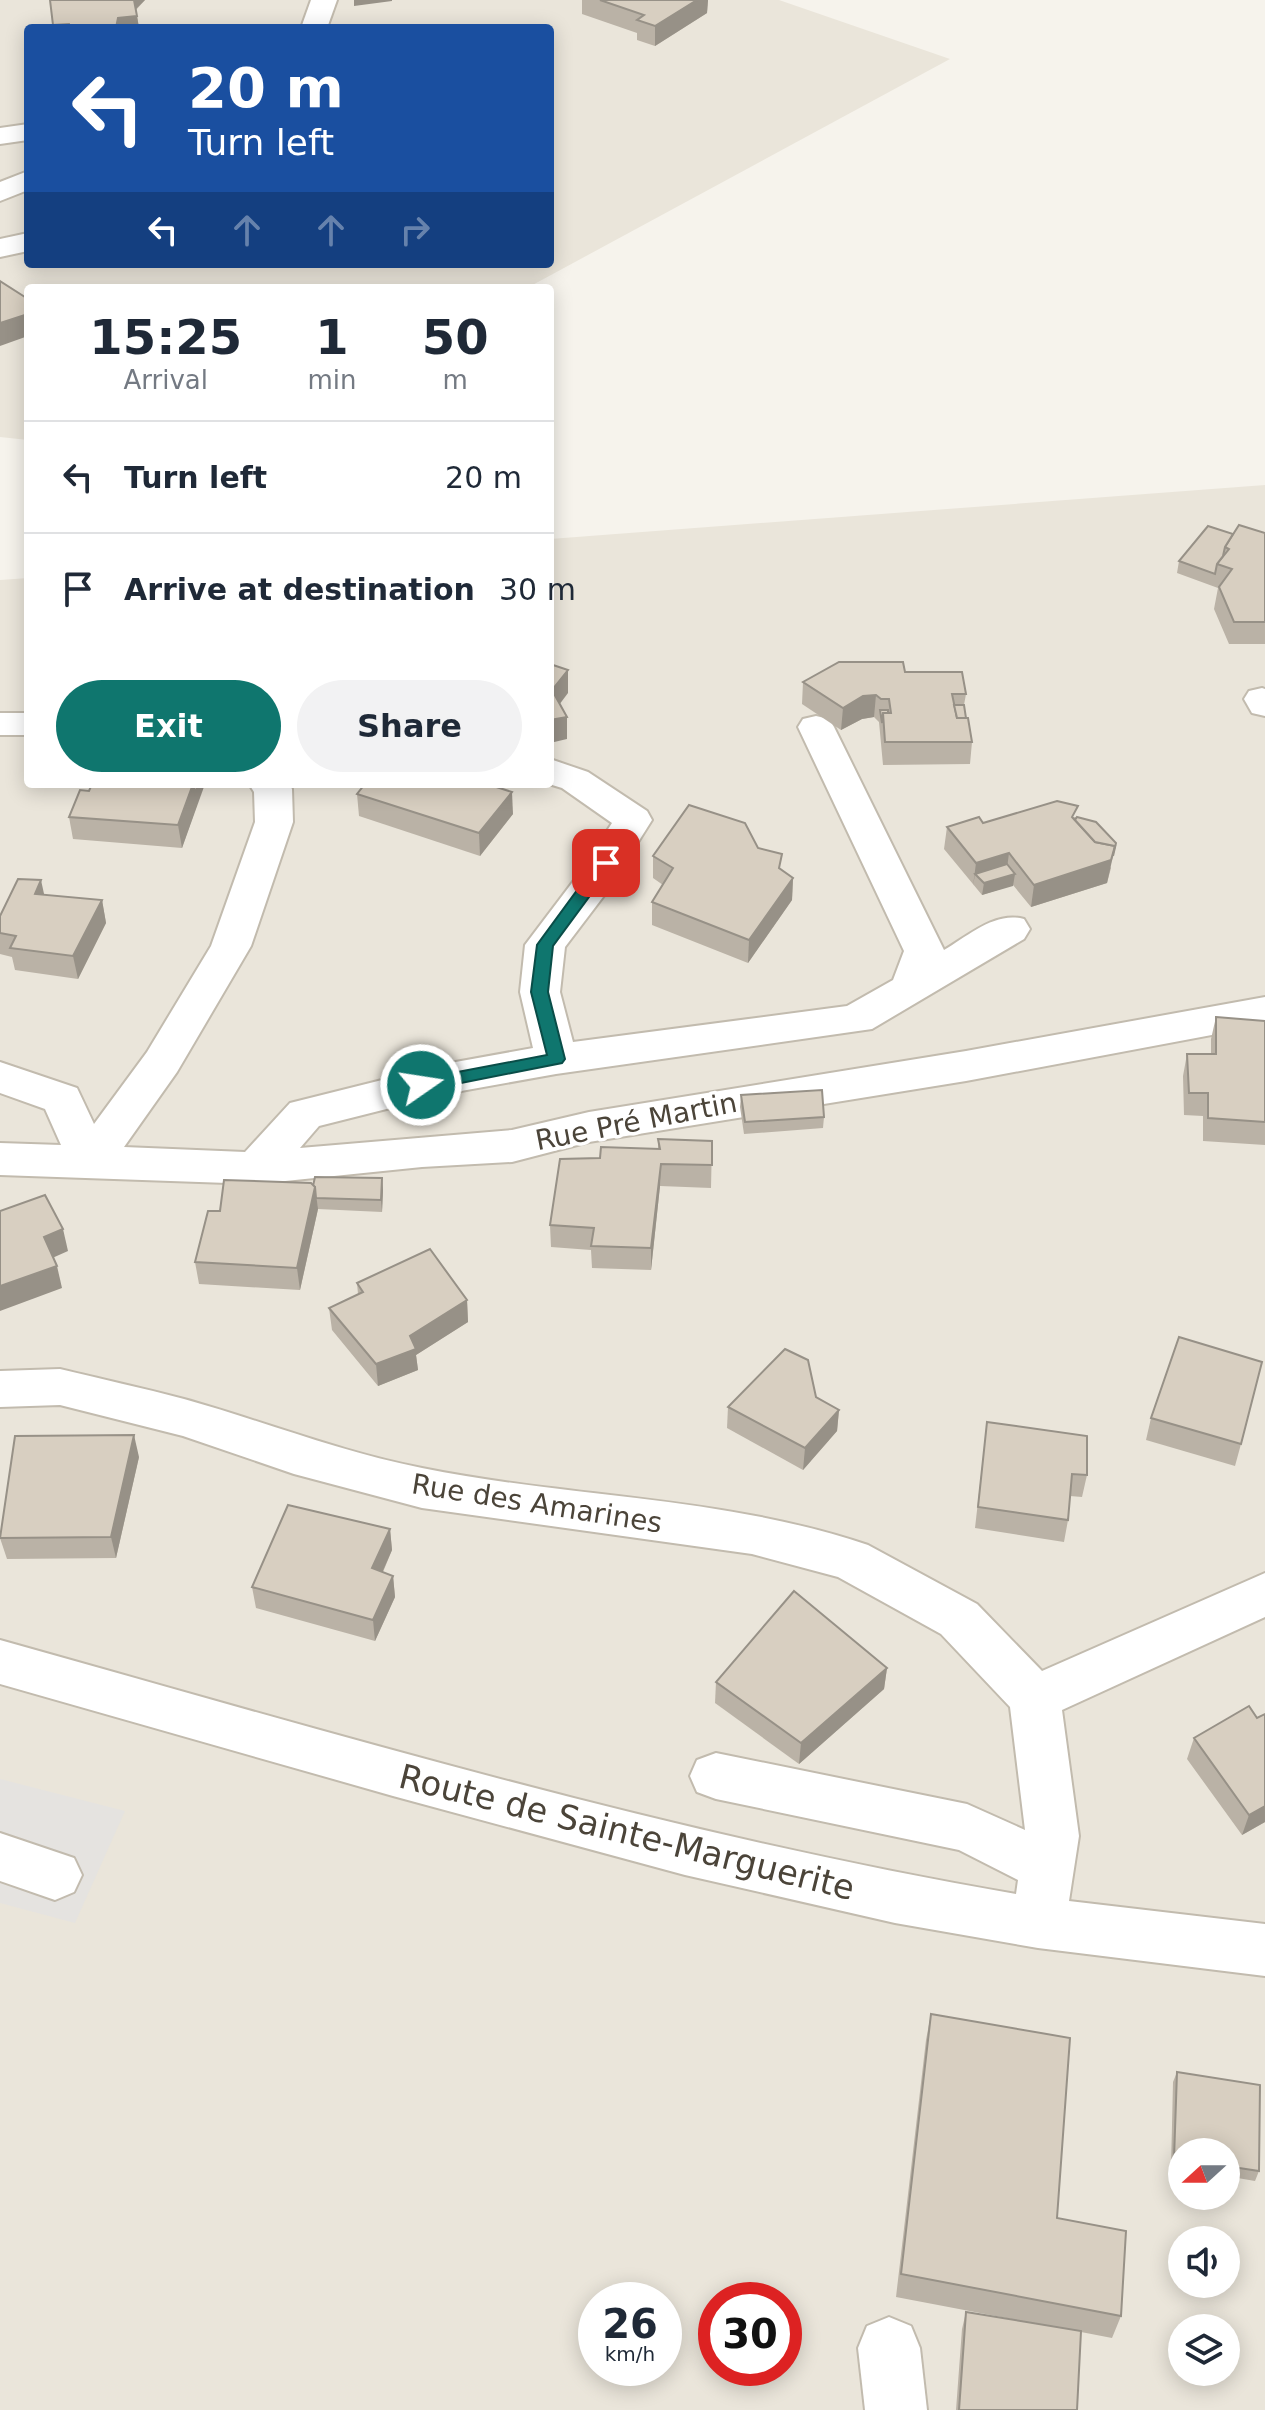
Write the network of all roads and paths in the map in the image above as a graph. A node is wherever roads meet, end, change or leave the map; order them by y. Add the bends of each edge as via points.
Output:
1 (324, 0) edge
2 (315, 24) edge
3 (24, 133) edge
4 (0, 136) edge
5 (24, 182) edge
6 (0, 192) edge
7 (24, 243) edge
8 (0, 248) edge
9 (0, 724) edge
10 (24, 724) edge
11 (816, 727) dead end
12 (554, 772) edge
13 (272, 788) edge
14 (1010, 929) dead end
15 (911, 985) junction
16 (1265, 1011) edge
17 (556, 1059) junction
18 (0, 1077) edge
19 (0, 1159) edge
20 (90, 1162) junction
21 (256, 1168) junction
22 (0, 1389) edge
23 (1265, 1594) edge
24 (0, 1662) edge
25 (1035, 1698) junction
26 (716, 1776) dead end
27 (0, 1857) edge
28 (1048, 1868) junction
29 (55, 1875) dead end
30 (1038, 1923) junction
31 (1265, 1950) edge
32 (889, 2348) dead end
33 (896, 2410) edge

1 - 2 street
3 - 4 street
5 - 6 street
7 - 8 street
9 - 10 street
11 - 15 street via 924,951
12 - 17 street via 575,780 633,820 545,945 540,992
13 - 20 street via 274,822 231,946 162,1062
14 - 15 street
15 - 17 street via 857,1019
16 - 21 street, Rue Pré Martin via 589,1127 512,1146
17 - 21 street via 450,1078 305,1114
18 - 20 street via 62,1099
19 - 20 street, Rue Pré Martin
20 - 21 street, Rue Pré Martin
22 - 25 street, Rue des Amarines via 60,1387 422,1488 752,1534 851,1560 959,1619
23 - 25 street
24 - 30 street, Route de Sainte-Marguerite via 685,1851 895,1898
25 - 28 street via 1052,1836
26 - 28 street via 967,1828
27 - 29 street
28 - 30 street
30 - 31 street, Route de Sainte-Marguerite
32 - 33 street

